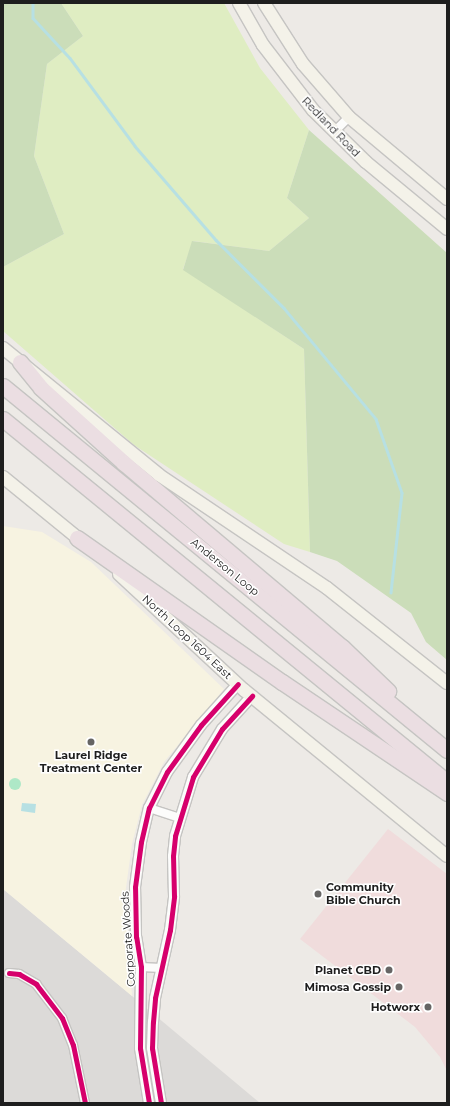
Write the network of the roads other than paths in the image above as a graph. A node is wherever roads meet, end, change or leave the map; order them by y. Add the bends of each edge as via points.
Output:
1 (240, 3) edge
2 (264, 3) edge
3 (349, 117) junction
4 (334, 132) junction
5 (447, 199) edge
6 (447, 229) edge
7 (3, 348) edge
8 (20, 362) junction
9 (3, 386) edge
10 (3, 419) edge
11 (3, 477) edge
12 (77, 538) junction
13 (238, 684) junction
14 (447, 684) edge
15 (252, 696) junction
16 (447, 744) edge
17 (447, 750) edge
18 (447, 782) edge
19 (447, 793) edge
20 (149, 808) junction
21 (179, 818) junction
22 (447, 856) edge
23 (141, 967) junction
24 (161, 968) junction
25 (9, 973) dead end
26 (85, 1103) edge
27 (149, 1103) edge
28 (161, 1103) edge

1 - 4 main road, Redland Road via 263,45 291,84
2 - 3 main road, Redland Road via 303,64
3 - 4 street
3 - 5 main road, Redland Road
4 - 6 main road, Redland Road
7 - 8 main road
8 - 14 main road via 159,475 327,588
8 - 16 highway via 41,388 124,463 342,647
9 - 17 highway, Anderson Loop
10 - 18 highway
11 - 12 main road, North Loop 1604 East
12 - 13 main road, North Loop 1604 East
12 - 19 highway via 282,682
13 - 15 main road, North Loop 1604 East
13 - 20 street, Corporate Woods via 183,747
15 - 21 street via 222,729 206,755 193,777
15 - 22 main road, North Loop 1604 East
20 - 21 street
20 - 23 street, Corporate Woods via 134,886 136,937
21 - 24 street via 173,856 174,896
23 - 24 street
23 - 27 street, Corporate Woods via 140,1048
24 - 28 street via 155,998 152,1048
25 - 26 street via 19,974 36,984 62,1018 73,1045

